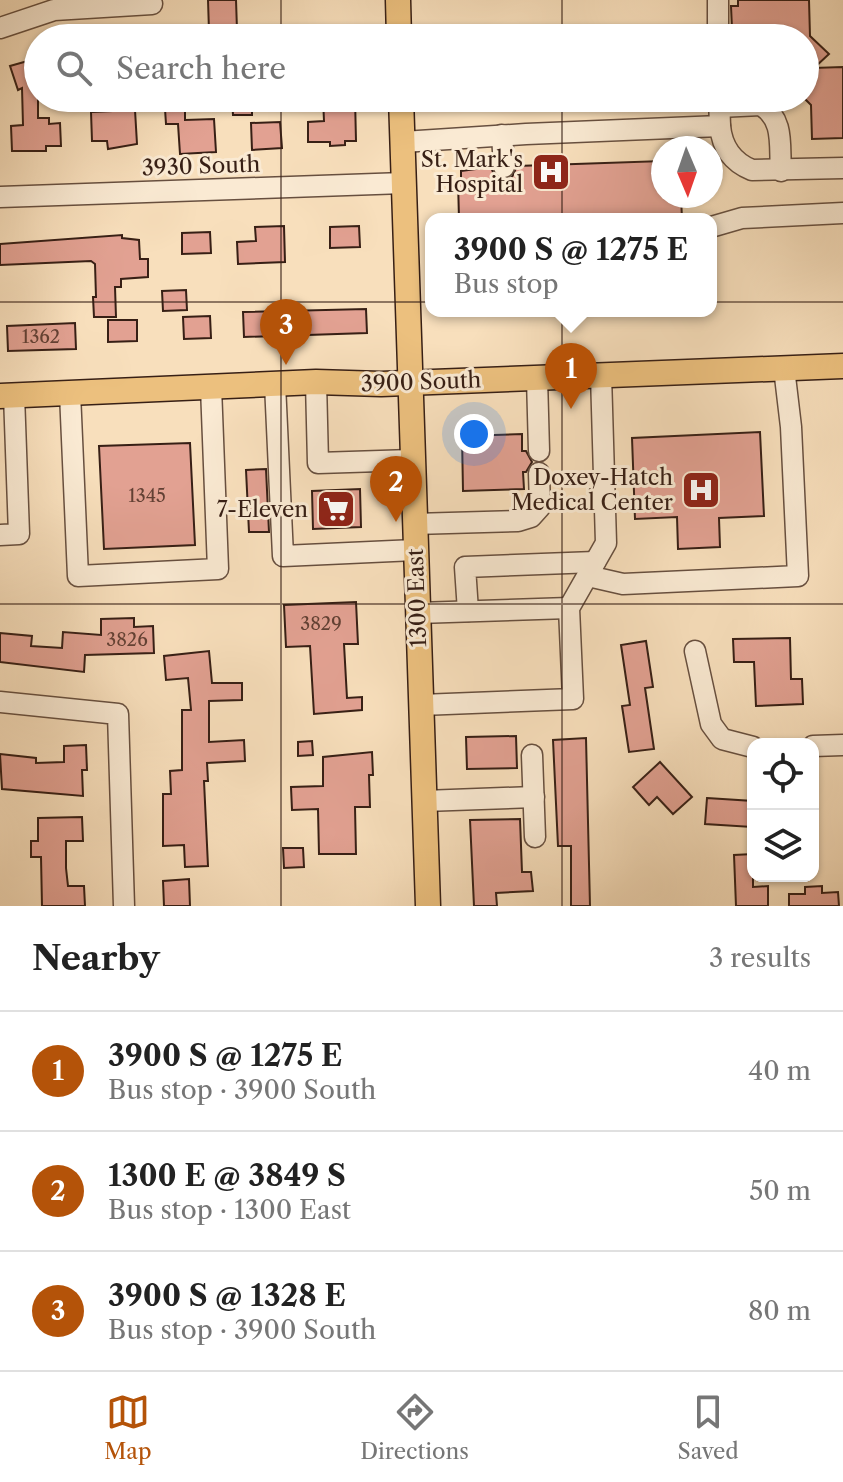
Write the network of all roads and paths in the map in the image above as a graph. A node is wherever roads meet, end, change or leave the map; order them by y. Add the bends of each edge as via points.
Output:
1 (398, 0) edge
2 (718, 0) edge
3 (152, 4) dead end
4 (399, 24) edge
5 (718, 24) edge
6 (0, 28) edge
7 (402, 112) edge
8 (703, 112) edge
9 (720, 112) edge
10 (769, 112) edge
11 (502, 135) junction
12 (403, 142) junction
13 (504, 167) dead end
14 (843, 168) edge
15 (781, 171) junction
16 (404, 183) junction
17 (0, 197) edge
18 (843, 213) edge
19 (717, 225) edge
20 (843, 366) edge
21 (784, 368) junction
22 (601, 375) junction
23 (537, 378) junction
24 (316, 382) junction
25 (409, 383) junction
26 (275, 384) junction
27 (211, 387) junction
28 (70, 393) junction
29 (7, 396) edge
30 (539, 451) dead end
31 (412, 460) junction
32 (539, 473) dead end
33 (414, 524) junction
34 (0, 535) edge
35 (415, 550) junction
36 (592, 569) junction
37 (569, 608) junction
38 (468, 611) junction
39 (418, 613) junction
40 (695, 651) dead end
41 (0, 702) edge
42 (421, 705) junction
43 (747, 745) edge
44 (843, 745) edge
45 (819, 746) edge
46 (532, 755) dead end
47 (534, 797) junction
48 (424, 801) junction
49 (535, 837) dead end
50 (124, 906) edge
51 (428, 906) edge

1 - 4 main road
2 - 5 street
3 - 6 street via 54,10
7 - 12 main road, 1300 East
8 - 11 street
9 - 15 street via 724,146 740,165 756,172
10 - 15 street via 778,123
11 - 12 street
11 - 13 street
12 - 16 main road, 1300 East
14 - 15 street
16 - 17 street, 3930 South
16 - 25 main road, 1300 East
18 - 19 street via 742,218
20 - 21 main road, 3900 South
21 - 22 main road, 3900 South
21 - 36 street via 798,576 623,584
22 - 23 main road, 3900 South
22 - 36 street via 606,543
23 - 25 main road, 3900 South
23 - 30 street
24 - 25 main road, 3900 South
24 - 26 main road, 3900 South
24 - 31 street via 318,463
25 - 31 main road, 1300 East
26 - 27 main road, 3900 South
26 - 35 street via 283,556
27 - 28 main road, 3900 South
27 - 28 street via 218,569 78,576
28 - 29 main road, 3900 South
29 - 34 street via 19,534
31 - 33 main road, 1300 East
32 - 33 street via 540,507 531,517
33 - 35 main road, 1300 East
35 - 39 main road, 1300 East
36 - 37 street
36 - 38 street via 465,567
37 - 38 street
37 - 42 street via 573,699
38 - 39 street
39 - 42 main road, 1300 East
40 - 43 street via 711,724 722,739
41 - 50 street via 118,714
42 - 48 main road, 1300 East
44 - 45 street
46 - 47 street
47 - 48 street
47 - 49 street
48 - 51 main road, 1300 East

